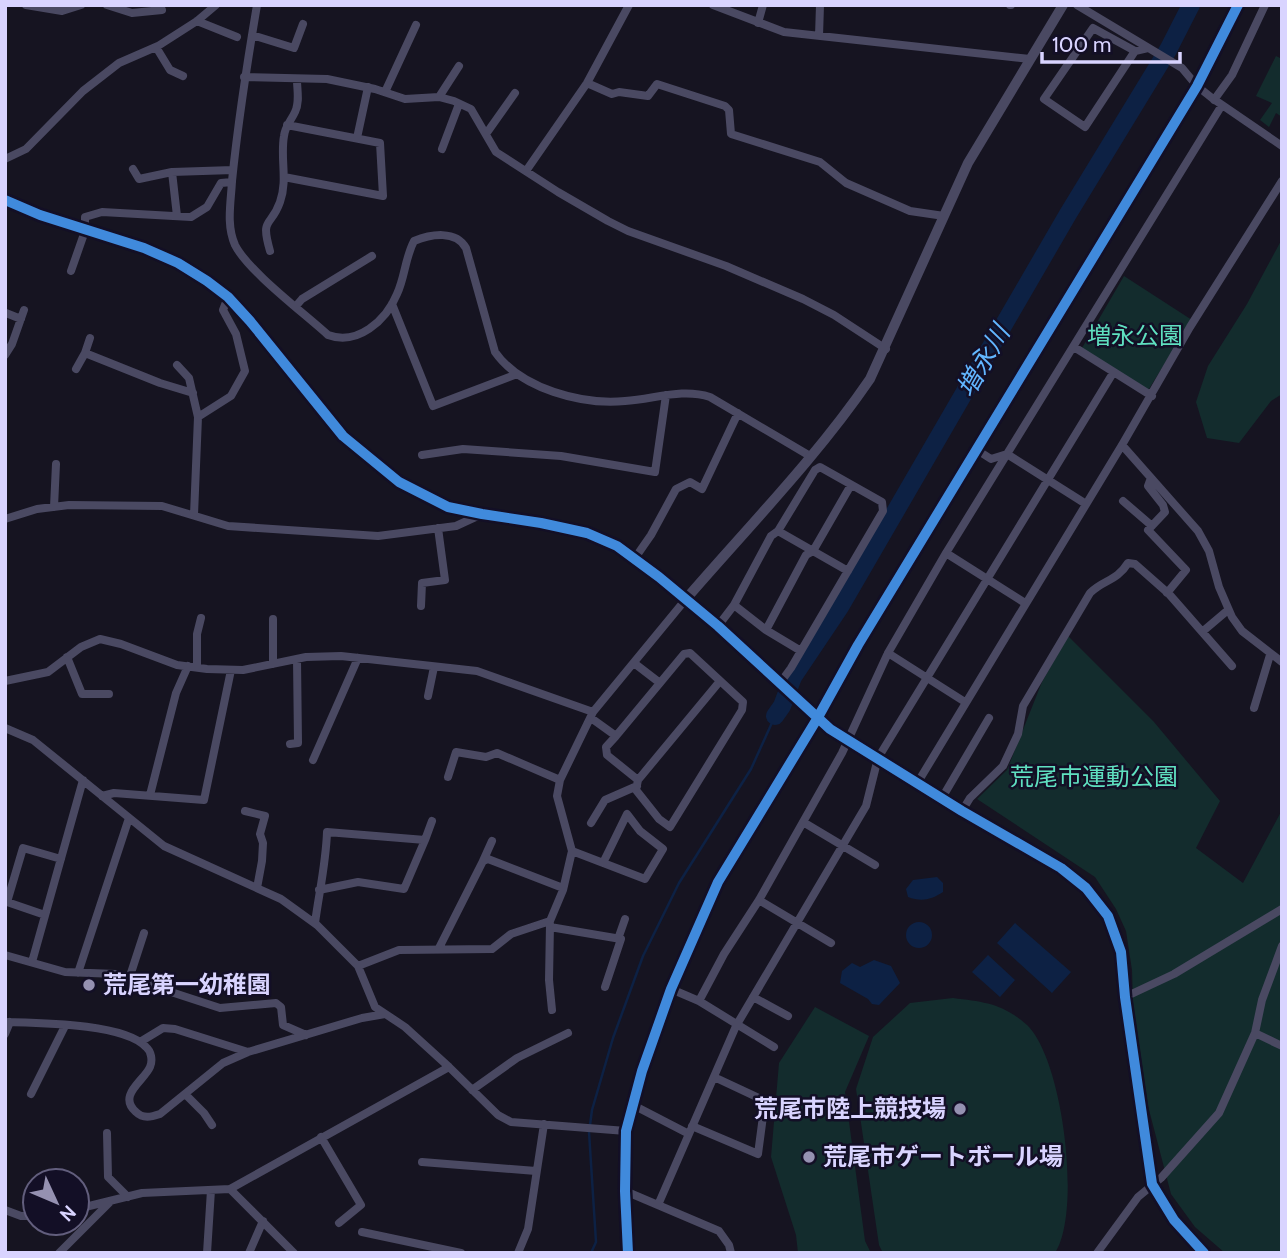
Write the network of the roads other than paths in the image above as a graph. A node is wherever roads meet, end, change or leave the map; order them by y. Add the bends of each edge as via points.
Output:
1 (26, 5) edge
2 (81, 5) edge
3 (107, 5) edge
4 (216, 5) edge
5 (257, 5) edge
6 (629, 5) edge
7 (712, 5) edge
8 (763, 5) edge
9 (820, 5) edge
10 (1063, 5) edge
11 (1076, 5) edge
12 (1238, 5) edge
13 (1265, 5) edge
14 (162, 10) dead end
15 (197, 22) junction
16 (758, 23) junction
17 (303, 24) dead end
18 (416, 25) dead end
19 (252, 35) junction
20 (819, 36) junction
21 (237, 37) dead end
22 (156, 47) junction
23 (1150, 49) junction
24 (1135, 51) junction
25 (1030, 59) junction
26 (459, 66) dead end
27 (183, 76) dead end
28 (244, 77) junction
29 (297, 80) junction
30 (587, 83) junction
31 (1197, 86) junction
32 (368, 88) junction
33 (385, 92) junction
34 (515, 93) dead end
35 (439, 97) junction
36 (1218, 102) junction
37 (459, 104) junction
38 (287, 125) junction
39 (486, 134) junction
40 (358, 138) junction
41 (1282, 146) edge
42 (442, 149) dead end
43 (5, 159) edge
44 (133, 169) dead end
45 (233, 170) junction
46 (526, 171) junction
47 (172, 172) junction
48 (284, 177) junction
49 (1282, 181) edge
50 (232, 182) junction
51 (5, 200) edge
52 (177, 216) junction
53 (944, 216) junction
54 (85, 231) junction
55 (270, 251) dead end
56 (372, 256) dead end
57 (71, 271) dead end
58 (228, 297) junction
59 (392, 304) junction
60 (296, 306) junction
61 (6, 313) edge
62 (90, 338) dead end
63 (1074, 347) junction
64 (886, 349) junction
65 (85, 353) junction
66 (5, 355) edge
67 (177, 366) dead end
68 (76, 369) dead end
69 (1113, 373) junction
70 (517, 374) junction
71 (193, 393) junction
72 (666, 395) junction
73 (1152, 396) junction
74 (738, 413) junction
75 (198, 417) junction
76 (1122, 445) junction
77 (977, 450) junction
78 (1007, 454) junction
79 (422, 456) dead end
80 (810, 456) junction
81 (56, 464) dead end
82 (1151, 478) junction
83 (1047, 481) junction
84 (851, 485) junction
85 (1123, 501) dead end
86 (1086, 504) junction
87 (54, 506) junction
88 (482, 514) junction
89 (194, 515) junction
90 (5, 519) edge
91 (1152, 526) junction
92 (438, 528) junction
93 (778, 531) junction
94 (813, 551) junction
95 (946, 553) junction
96 (635, 558) junction
97 (848, 571) junction
98 (988, 578) junction
99 (1167, 593) junction
100 (686, 599) junction
101 (1025, 603) junction
102 (421, 606) dead end
103 (734, 606) junction
104 (1228, 610) junction
105 (201, 618) dead end
106 (273, 619) dead end
107 (718, 626) junction
108 (766, 630) junction
109 (1202, 632) junction
110 (801, 651) junction
111 (888, 653) junction
112 (1270, 655) junction
113 (67, 657) junction
114 (358, 658) junction
115 (297, 659) junction
116 (1282, 662) edge
117 (634, 663) junction
118 (273, 664) junction
119 (1232, 666) dead end
120 (192, 667) junction
121 (435, 667) junction
122 (232, 670) junction
123 (927, 677) junction
124 (5, 681) edge
125 (720, 681) junction
126 (660, 682) junction
127 (780, 683) junction
128 (109, 694) dead end
129 (428, 696) dead end
130 (965, 702) junction
131 (1254, 708) dead end
132 (592, 715) junction
133 (989, 718) dead end
134 (817, 719) junction
135 (5, 728) edge
136 (615, 736) junction
137 (848, 739) junction
138 (298, 743) dead end
139 (878, 758) junction
140 (313, 761) dead end
141 (448, 776) dead end
142 (83, 780) junction
143 (560, 780) junction
144 (918, 782) junction
145 (637, 783) junction
146 (150, 795) junction
147 (102, 796) junction
148 (942, 798) junction
149 (246, 811) dead end
150 (961, 811) junction
151 (129, 818) junction
152 (432, 821) dead end
153 (803, 822) junction
154 (591, 823) dead end
155 (425, 840) junction
156 (492, 841) dead end
157 (842, 845) junction
158 (572, 852) junction
159 (61, 859) junction
160 (483, 861) junction
161 (603, 863) junction
162 (875, 865) dead end
163 (257, 888) junction
164 (564, 888) junction
165 (319, 890) junction
166 (759, 900) junction
167 (1282, 909) edge
168 (45, 915) junction
169 (625, 919) dead end
170 (796, 922) junction
171 (315, 923) junction
172 (550, 924) junction
173 (144, 933) dead end
174 (618, 939) junction
175 (831, 943) dead end
176 (1282, 946) edge
177 (439, 948) junction
178 (5, 955) edge
179 (32, 962) junction
180 (358, 966) junction
181 (78, 973) junction
182 (129, 979) junction
183 (606, 987) dead end
184 (671, 989) junction
185 (754, 996) junction
186 (1125, 997) junction
187 (699, 1001) junction
188 (552, 1010) dead end
189 (385, 1014) junction
190 (788, 1016) dead end
191 (7, 1022) edge
192 (737, 1025) junction
193 (65, 1026) junction
194 (568, 1033) dead end
195 (1255, 1033) junction
196 (5, 1034) edge
197 (306, 1035) junction
198 (140, 1042) junction
199 (1282, 1046) edge
200 (774, 1047) dead end
201 (248, 1052) junction
202 (449, 1067) junction
203 (714, 1077) junction
204 (472, 1090) junction
205 (31, 1094) dead end
206 (185, 1094) junction
207 (633, 1105) junction
208 (544, 1124) junction
209 (212, 1125) dead end
210 (691, 1130) junction
211 (626, 1131) junction
212 (107, 1133) dead end
213 (321, 1137) junction
214 (422, 1163) dead end
215 (536, 1171) junction
216 (1152, 1184) junction
217 (230, 1189) junction
218 (212, 1190) junction
219 (625, 1191) junction
220 (128, 1197) junction
221 (110, 1202) junction
222 (658, 1205) junction
223 (91, 1206) edge
224 (263, 1221) junction
225 (339, 1223) dead end
226 (362, 1232) dead end
227 (59, 1253) edge
228 (207, 1253) edge
229 (249, 1253) edge
230 (294, 1253) edge
231 (461, 1253) edge
232 (518, 1253) edge
233 (628, 1253) edge
234 (731, 1253) edge
235 (1097, 1253) edge
236 (1204, 1253) edge

1 - 2 street via 62,11
3 - 14 street via 132,13
4 - 15 street
5 - 19 street
6 - 30 street
7 - 16 street
8 - 16 street
9 - 20 street
10 - 25 street
11 - 23 street
12 - 31 street
13 - 36 street
15 - 21 street
15 - 22 street
16 - 20 street
17 - 19 street via 294,48
18 - 33 street
19 - 28 street
20 - 25 street
22 - 27 street via 170,70
22 - 43 street via 119,63 83,91 26,149
23 - 24 street
23 - 31 street via 1182,68
24 - 24 street via 1085,127 1044,99 1093,28
25 - 53 street via 968,163
26 - 35 street
28 - 29 street
28 - 45 street
29 - 32 street via 312,77
29 - 38 street via 298,103
30 - 46 street
30 - 53 street via 612,94 648,96 657,84 725,106 731,134 820,162 846,183 910,211
31 - 36 street
31 - 77 street
32 - 33 street
32 - 40 street
33 - 35 street via 405,99
34 - 39 street
35 - 37 street
36 - 41 street
36 - 63 street
37 - 39 street via 471,109
37 - 42 street
38 - 40 street
38 - 48 street
39 - 46 street via 496,152
40 - 48 street via 380,143 383,196
44 - 47 street via 139,178
45 - 47 street
45 - 50 street
46 - 64 street via 628,231 803,299
47 - 52 street
48 - 55 street via 280,203 266,224
49 - 73 street
50 - 52 street via 221,183 207,207 191,217
50 - 60 street via 230,216 235,244 245,260
51 - 54 street
52 - 54 street via 102,212 85,217
53 - 64 street
54 - 57 street
54 - 58 street via 178,263
56 - 60 street
58 - 75 street via 223,310 236,334 245,371 232,396
58 - 88 street via 362,453 419,494 448,507
59 - 60 street via 378,322 348,339 328,335
59 - 70 street via 433,406
59 - 70 street via 414,241 454,236 463,241 495,352
61 - 66 street via 22,315
62 - 65 street
63 - 69 street
63 - 78 street
64 - 80 street via 850,408
65 - 68 street
65 - 71 street
67 - 71 street via 189,378
69 - 73 street
69 - 83 street
70 - 72 street via 583,400 625,401
71 - 75 street
72 - 74 street via 700,393
72 - 79 street via 655,472 561,456 463,449
73 - 76 street
74 - 80 street
74 - 96 street via 702,489 690,482 676,489
75 - 89 street
76 - 82 street
76 - 86 street
77 - 78 street via 991,459
77 - 134 street
78 - 83 street
78 - 95 street
80 - 100 street
81 - 87 street
82 - 91 street via 1148,486 1165,512
82 - 104 street via 1198,531
83 - 86 street
83 - 98 street
84 - 93 street via 820,467 815,470
84 - 94 street
84 - 97 street via 882,502 883,511
85 - 91 street
86 - 101 street
87 - 89 street via 162,506
87 - 90 street
88 - 92 street via 456,526
88 - 96 street via 587,533
89 - 92 street via 228,526 313,533 378,536
91 - 99 street via 1148,530 1186,570
92 - 102 street via 445,580 422,583
93 - 94 street
93 - 103 street via 771,536
94 - 97 street
94 - 108 street via 806,555
95 - 98 street
95 - 111 street
96 - 100 street
97 - 110 street
98 - 101 street
98 - 123 street
99 - 109 street
99 - 150 street via 1128,563 1120,575 1097,585 1023,706 1018,734 1003,766
100 - 107 street
100 - 117 street
101 - 130 street
103 - 107 street
103 - 108 street
104 - 109 street
104 - 112 street via 1242,631
105 - 120 street
106 - 118 street
107 - 127 street
108 - 110 street
109 - 119 street
110 - 127 street
111 - 123 street
111 - 137 street
112 - 116 street
112 - 131 street
113 - 120 street via 100,639
113 - 124 street via 48,672
113 - 128 street via 82,694
114 - 115 street
114 - 121 street
114 - 140 street
115 - 118 street
115 - 138 street
117 - 126 street
117 - 132 street
118 - 122 street
120 - 122 street
120 - 146 street via 176,693
121 - 129 street
121 - 132 street via 477,671
122 - 146 street via 204,800
123 - 130 street
123 - 139 street
125 - 126 street via 690,653
125 - 145 street
125 - 145 street via 743,702 742,710 670,827 636,790
126 - 136 street
127 - 134 street
130 - 144 street
132 - 136 street
132 - 143 street
133 - 148 street
134 - 137 street
134 - 184 street via 718,883
135 - 142 street via 33,740
136 - 145 street via 606,747 607,755
137 - 139 street
137 - 153 street
139 - 144 street
139 - 157 street via 866,806
141 - 143 street via 456,752 486,757 497,753
142 - 147 street
142 - 159 street
143 - 158 street via 557,796
144 - 148 street
145 - 154 street via 606,800
146 - 147 street
147 - 151 street
148 - 150 street
149 - 163 street via 265,816
150 - 186 street via 1061,869 1097,900 1115,931
151 - 163 street via 164,846
151 - 181 street
152 - 155 street
153 - 157 street
153 - 166 street
155 - 165 street via 404,888 358,882
155 - 165 street via 327,832
156 - 160 street
157 - 162 street
157 - 170 street
158 - 161 street
158 - 164 street
159 - 168 street
159 - 168 street via 23,848 7,902
160 - 164 street
160 - 177 street
161 - 161 street via 645,879 663,849 627,814
163 - 171 street
164 - 172 street
165 - 171 street
166 - 170 street
166 - 187 street
167 - 186 street via 1174,974
168 - 179 street
169 - 174 street
170 - 175 street
170 - 185 street
171 - 180 street
172 - 174 street
172 - 177 street via 511,934 492,949
172 - 188 street
173 - 182 street
174 - 183 street
176 - 195 street
177 - 180 street via 400,950
178 - 179 street
179 - 181 street
180 - 189 street via 375,1007
181 - 182 street
182 - 197 street via 220,1008 276,1003 281,1007 283,1025
184 - 187 street
184 - 207 street
185 - 190 street
185 - 192 street
186 - 216 street
187 - 192 street
189 - 197 street
189 - 202 street
191 - 193 street
191 - 196 street
192 - 200 street
192 - 203 street
193 - 198 street via 117,1032
193 - 205 street
194 - 204 street via 517,1058
195 - 199 street
195 - 216 street via 1213,1122
197 - 201 street
198 - 201 street via 163,1028 175,1028
198 - 206 street via 151,1057 150,1067 130,1096 137,1114 149,1118 160,1114
201 - 206 street via 223,1063
202 - 204 street
202 - 213 street
203 - 210 street
203 - 210 street via 765,1101 758,1154
204 - 208 street via 511,1122
206 - 209 street
207 - 210 street
207 - 211 street
208 - 211 street
208 - 215 street
210 - 222 street
211 - 219 street
212 - 220 street via 108,1177
213 - 217 street
213 - 225 street via 360,1205
214 - 215 street
215 - 232 street via 528,1229
216 - 235 street
216 - 236 street via 1174,1220
217 - 218 street
217 - 224 street
218 - 220 street
218 - 228 street
219 - 222 street
219 - 233 street
220 - 221 street
221 - 223 street
221 - 227 street
222 - 234 street via 719,1231
224 - 229 street
224 - 230 street
226 - 231 street

